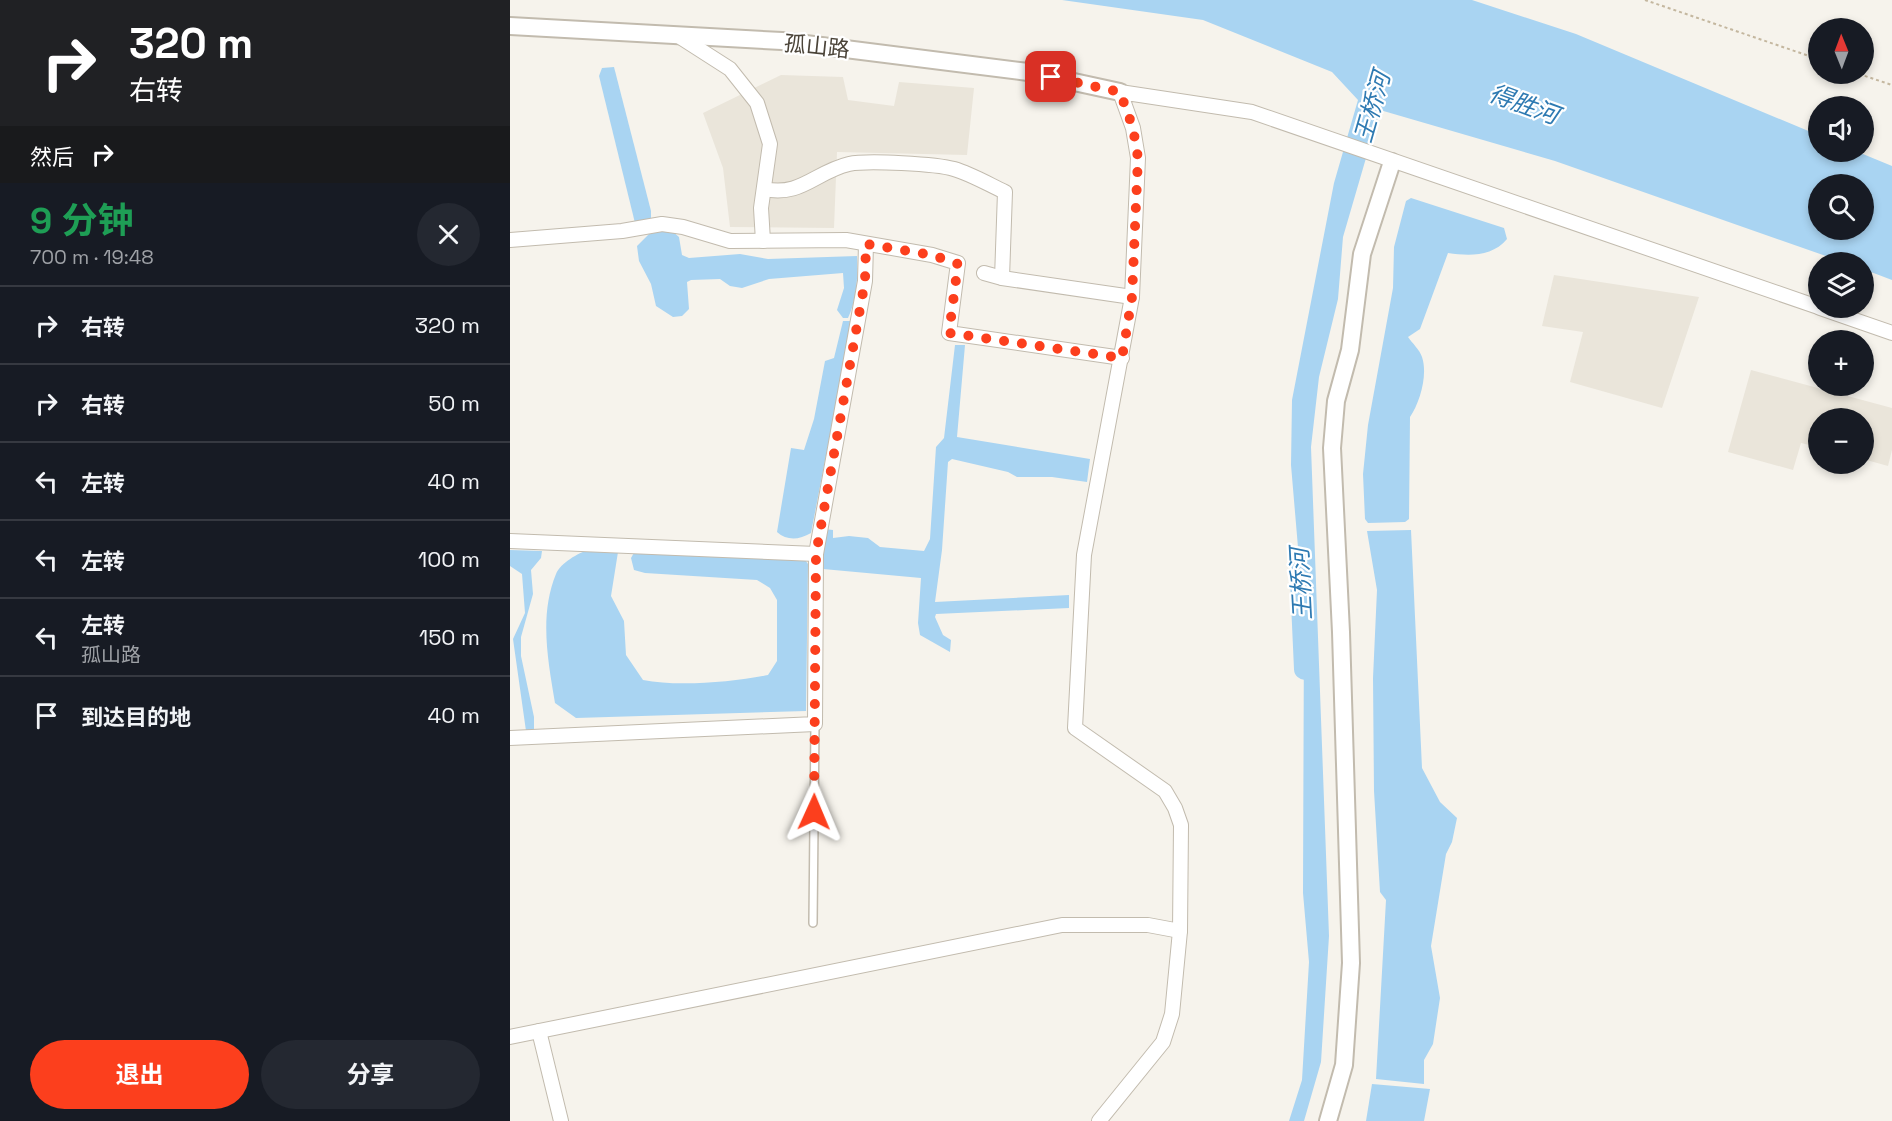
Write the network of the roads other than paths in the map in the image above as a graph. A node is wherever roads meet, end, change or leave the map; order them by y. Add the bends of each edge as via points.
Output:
1 (510, 26) edge
2 (677, 35) junction
3 (1120, 92) junction
4 (1392, 162) junction
5 (764, 189) junction
6 (510, 240) edge
7 (763, 241) junction
8 (866, 244) junction
9 (984, 273) dead end
10 (1002, 278) junction
11 (1132, 297) junction
12 (1808, 303) edge
13 (1850, 318) edge
14 (1892, 333) edge
15 (1122, 358) junction
16 (510, 541) edge
17 (816, 554) junction
18 (815, 723) junction
19 (510, 738) edge
20 (813, 923) dead end
21 (1180, 931) junction
22 (539, 1031) junction
23 (510, 1037) edge
24 (561, 1121) edge
25 (1099, 1121) edge
26 (1328, 1121) edge

1 - 2 street, 孤山路
2 - 3 street, 孤山路 via 782,41 943,60 1028,72
2 - 5 street via 730,69 757,103 770,144
3 - 4 street via 1252,112
3 - 11 street via 1133,128 1138,158
4 - 12 street
4 - 26 street via 1362,254 1350,350 1336,401 1332,448 1351,963 1344,1065
5 - 7 street
5 - 10 street via 779,192 801,188 826,172 865,162 953,169 1005,192
6 - 7 street via 662,224 730,241
7 - 8 street via 846,240
8 - 15 street via 932,255 958,264 949,333
8 - 17 street via 865,281
9 - 10 street
10 - 11 street
11 - 15 street
13 - 14 street
15 - 21 street via 1084,555 1075,728 1165,791 1175,808 1181,825
16 - 17 street
17 - 18 street
18 - 19 street
18 - 20 lane
21 - 22 street via 1148,925 1062,925
21 - 25 street via 1172,1014 1163,1042
22 - 23 street
22 - 24 street

